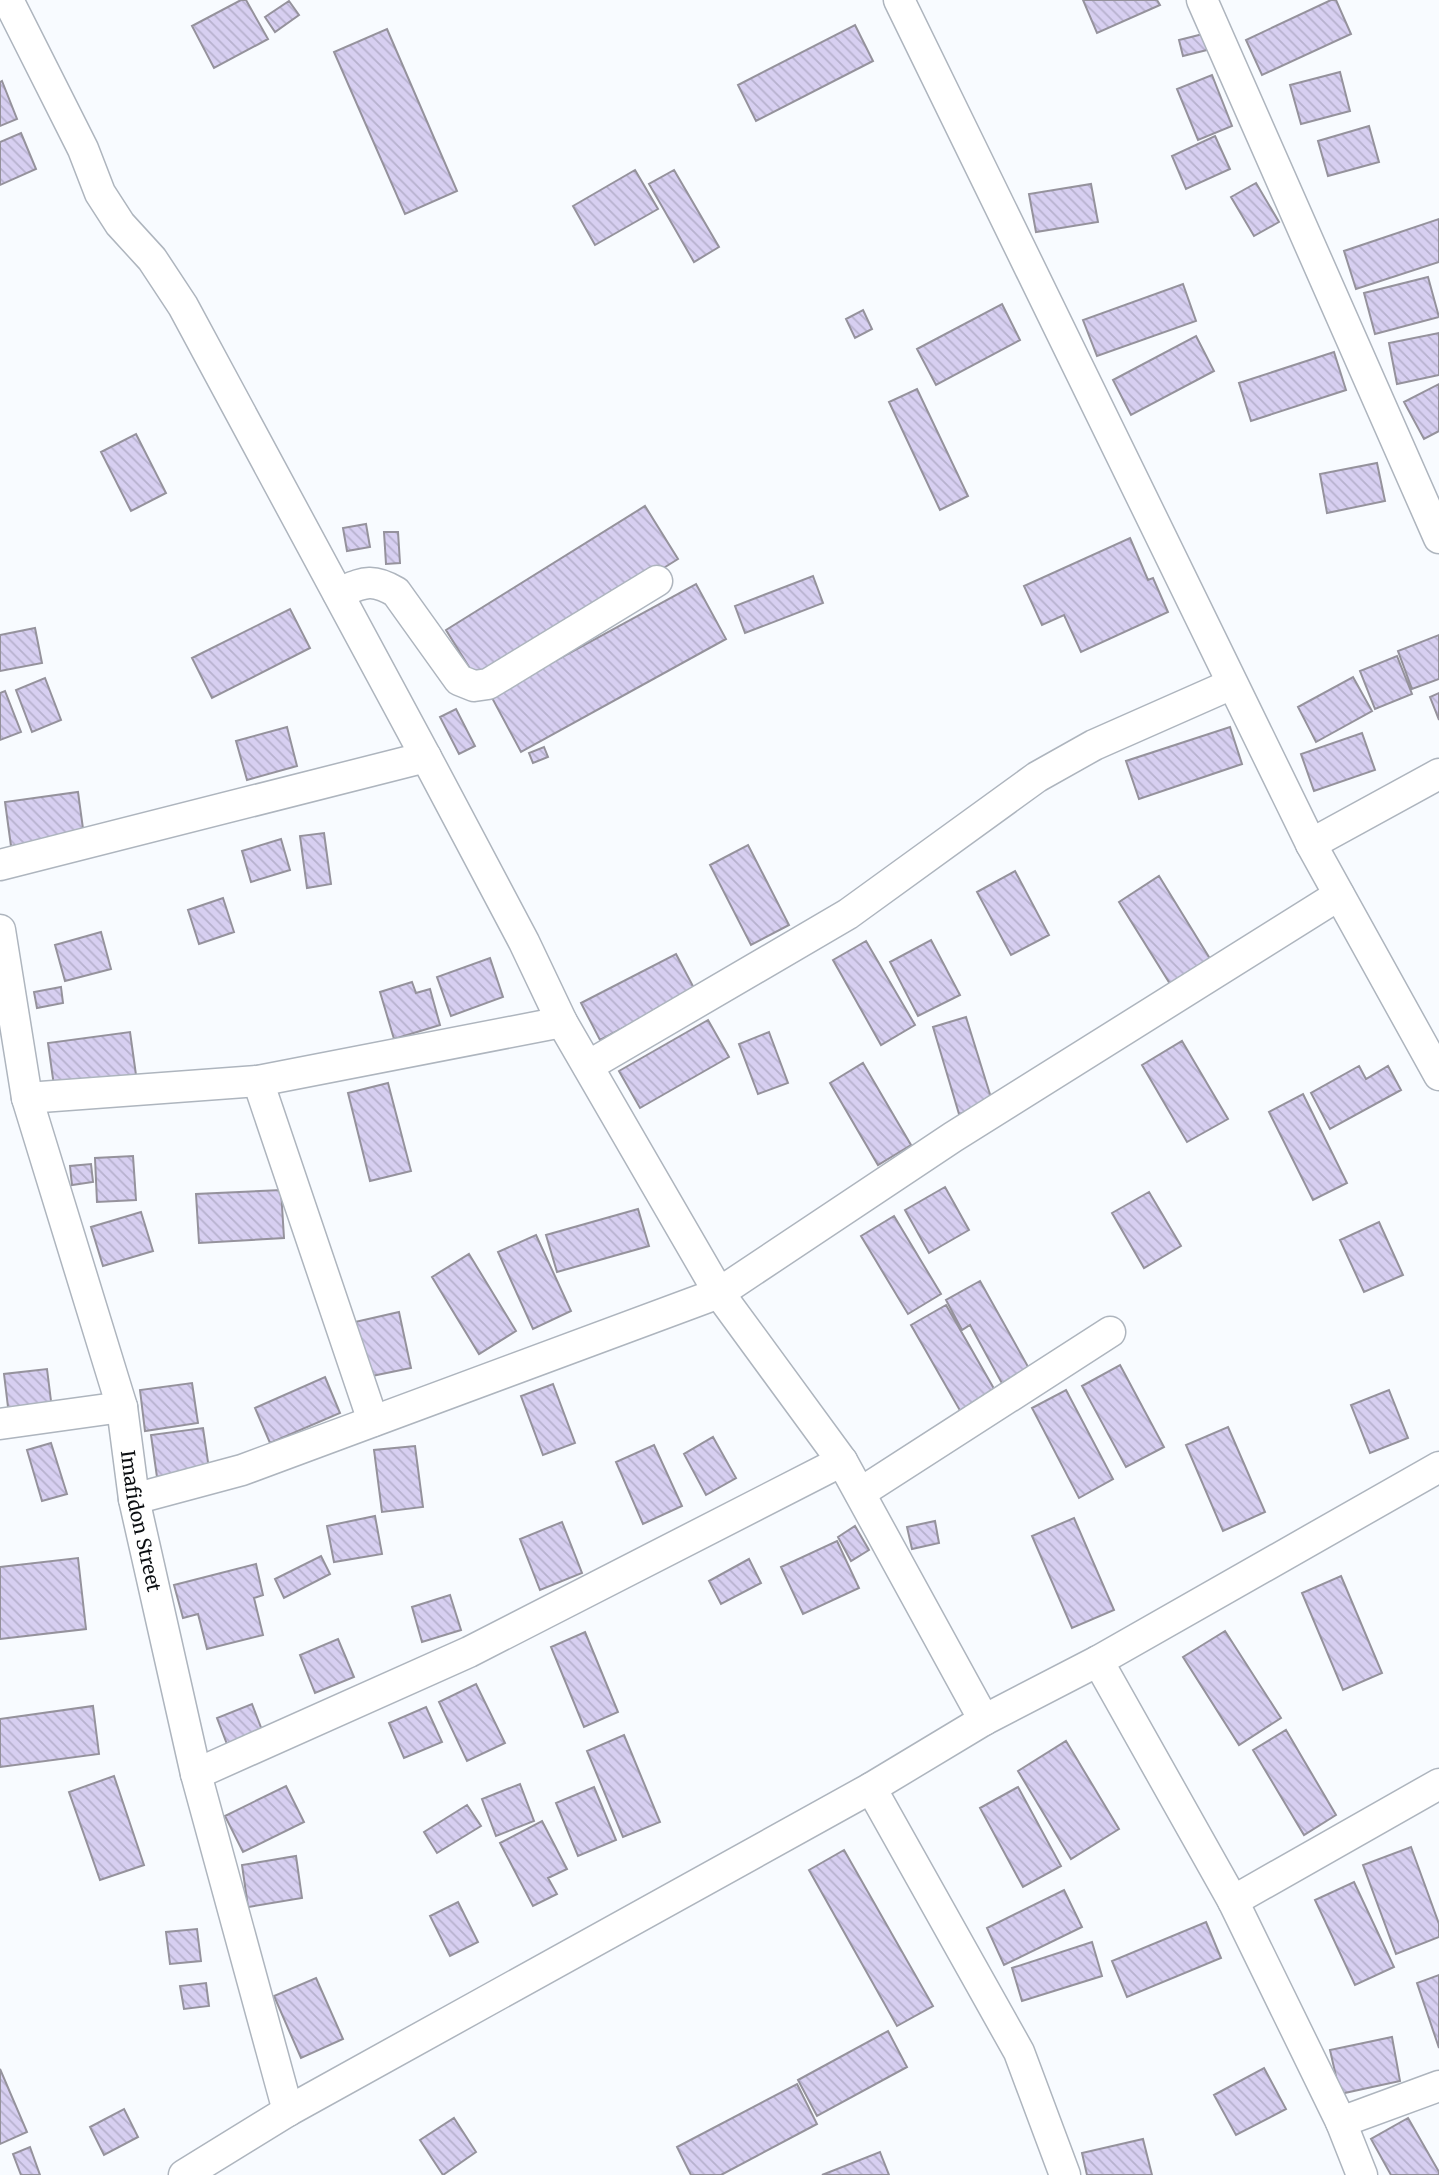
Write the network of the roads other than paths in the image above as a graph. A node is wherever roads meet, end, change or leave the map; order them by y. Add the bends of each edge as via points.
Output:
1 (8, 0) edge
2 (899, 0) edge
3 (1202, 0) edge
4 (1439, 538) edge
5 (657, 581) dead end
6 (338, 593) junction
7 (1233, 684) junction
8 (426, 757) junction
9 (1439, 774) edge
10 (1311, 845) junction
11 (0, 865) edge
12 (1339, 895) junction
13 (1, 938) edge
14 (562, 1022) junction
15 (588, 1066) junction
16 (1439, 1075) edge
17 (258, 1081) junction
18 (27, 1098) junction
19 (719, 1293) junction
20 (1110, 1332) dead end
21 (122, 1407) junction
22 (373, 1421) junction
23 (0, 1424) edge
24 (842, 1461) junction
25 (1439, 1467) edge
26 (860, 1493) junction
27 (134, 1499) junction
28 (1098, 1661) junction
29 (984, 1720) junction
30 (196, 1774) junction
31 (1439, 1784) edge
32 (871, 1788) junction
33 (1233, 1901) junction
34 (1439, 2085) edge
35 (288, 2111) junction
36 (1341, 2122) junction
37 (187, 2174) edge
38 (1065, 2175) edge
39 (1362, 2175) edge

1 - 6 street via 83,149 100,193 183,306
2 - 7 street
3 - 4 street
5 - 6 street via 488,684 474,686 459,680 396,593 382,584 366,582
6 - 8 street
7 - 10 street
7 - 15 street via 1094,746 1037,777 848,914
8 - 11 street
8 - 14 street
9 - 10 street
10 - 12 street
12 - 16 street
12 - 19 street via 953,1137
13 - 18 street, Imafidon Street
14 - 15 street
14 - 17 street
15 - 19 street
17 - 18 street
17 - 22 street
18 - 21 street, Imafidon Street
19 - 22 street
19 - 24 street
20 - 26 street
21 - 23 street
21 - 27 street, Imafidon Street
22 - 27 street via 242,1470
24 - 26 street
24 - 30 street via 469,1652
25 - 28 street
26 - 29 street
27 - 30 street, Imafidon Street
28 - 29 street
28 - 33 street
29 - 32 street
30 - 35 street, Imafidon Street
31 - 33 street
32 - 35 street
32 - 38 street via 1019,2052
33 - 36 street
34 - 36 street
35 - 37 street
36 - 39 street

